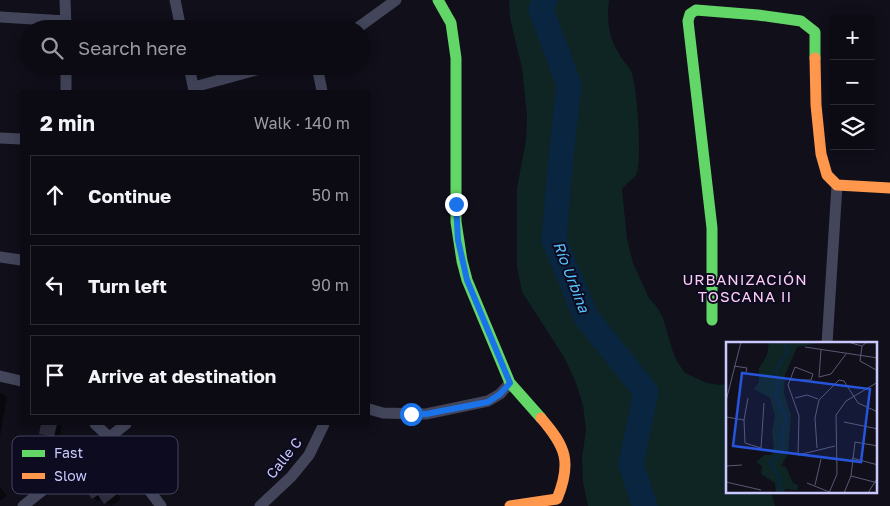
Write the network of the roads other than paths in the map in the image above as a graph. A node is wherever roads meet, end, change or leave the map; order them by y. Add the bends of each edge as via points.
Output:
1 (65, 0) edge
2 (175, 0) edge
3 (396, 0) edge
4 (438, 0) edge
5 (0, 17) edge
6 (25, 20) edge
7 (66, 20) edge
8 (179, 20) edge
9 (368, 20) edge
10 (66, 75) edge
11 (191, 75) edge
12 (241, 75) edge
13 (319, 75) edge
14 (194, 89) edge
15 (66, 90) edge
16 (322, 90) edge
17 (0, 138) edge
18 (20, 139) edge
19 (837, 185) junction
20 (890, 188) edge
21 (0, 257) edge
22 (20, 260) edge
23 (712, 320) dead end
24 (827, 342) edge
25 (0, 376) edge
26 (20, 381) edge
27 (510, 383) junction
28 (370, 409) edge
29 (96, 425) edge
30 (125, 425) edge
31 (324, 425) edge
32 (108, 436) edge
33 (112, 436) edge
34 (38, 494) edge
35 (152, 494) edge
36 (558, 503) edge
37 (23, 506) edge
38 (161, 506) edge
39 (260, 506) edge
40 (510, 506) edge

1 - 7 street
2 - 8 street
3 - 9 street
4 - 27 street via 451,23 456,58 458,240 467,280
5 - 6 street
10 - 15 street
11 - 14 street
12 - 14 street
13 - 16 street
17 - 18 street
19 - 20 street
19 - 23 street via 827,175 821,154 814,32 801,21 696,10 690,14 688,21 712,228
19 - 24 street
21 - 22 street
25 - 26 street
27 - 28 street via 488,402 426,414 383,413
27 - 36 street via 555,434 564,452 566,467
29 - 32 street
30 - 33 street
31 - 39 street, Calle C via 309,455 292,477
34 - 37 street
35 - 38 street
36 - 40 street

